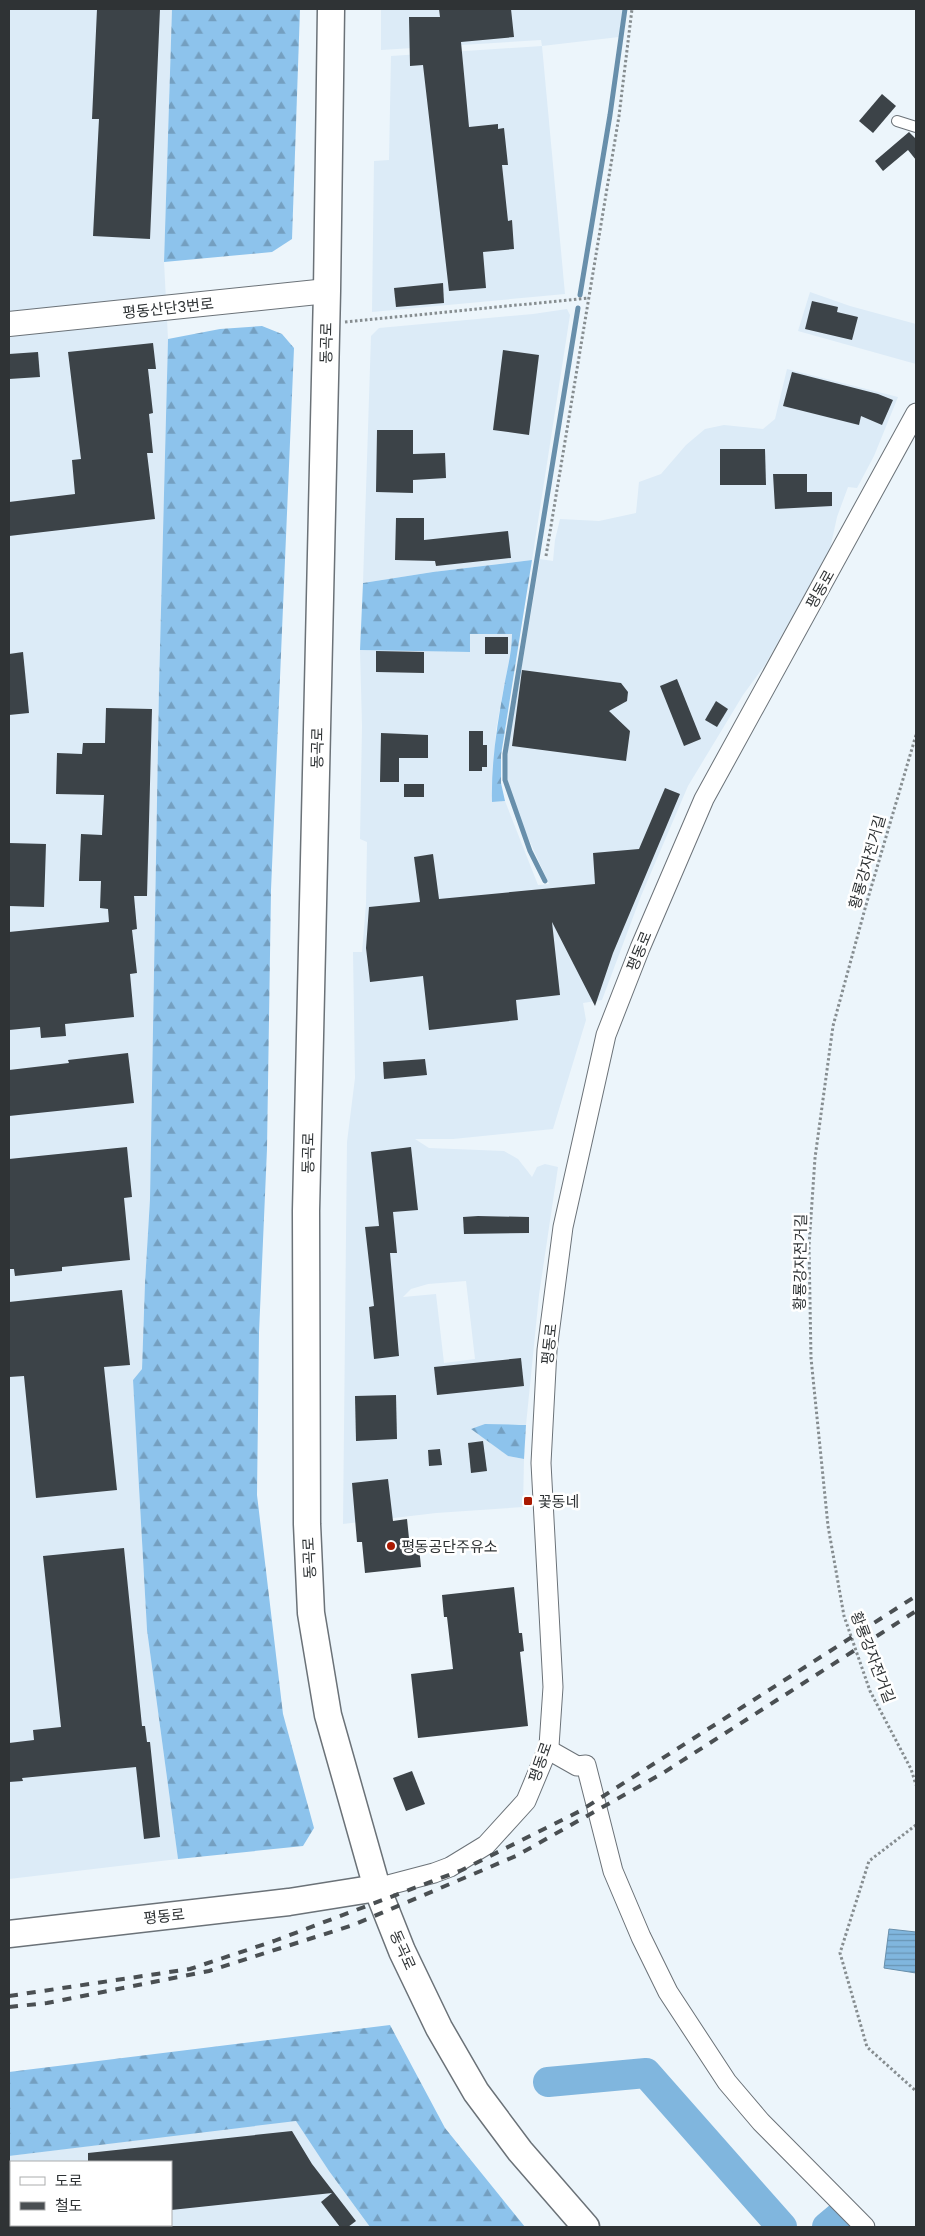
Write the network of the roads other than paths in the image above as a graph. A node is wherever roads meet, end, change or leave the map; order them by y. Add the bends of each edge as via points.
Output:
1 (330, 9) edge
2 (897, 121) dead end
3 (916, 127) edge
4 (327, 291) junction
5 (9, 324) edge
6 (916, 413) edge
7 (547, 1749) junction
8 (377, 1888) junction
9 (9, 1934) edge
10 (586, 2227) edge
11 (865, 2227) edge

1 - 4 main road, 동곡로
2 - 3 lane
4 - 5 street, 평동산단3번로
4 - 8 main road, 동곡로 via 306,1211 307,1524 312,1613 328,1715
6 - 7 street, 평동로 via 704,799 606,1035 563,1227 547,1350 541,1463 553,1687
7 - 8 street, 평동로 via 526,1801 486,1845 450,1867
7 - 11 street via 577,1766 586,1765 614,1871 628,1908 668,1992 705,2051 761,2122
8 - 9 main road, 평동로 via 288,1902
8 - 10 main road, 동곡로 via 431,2011 476,2092 520,2151

